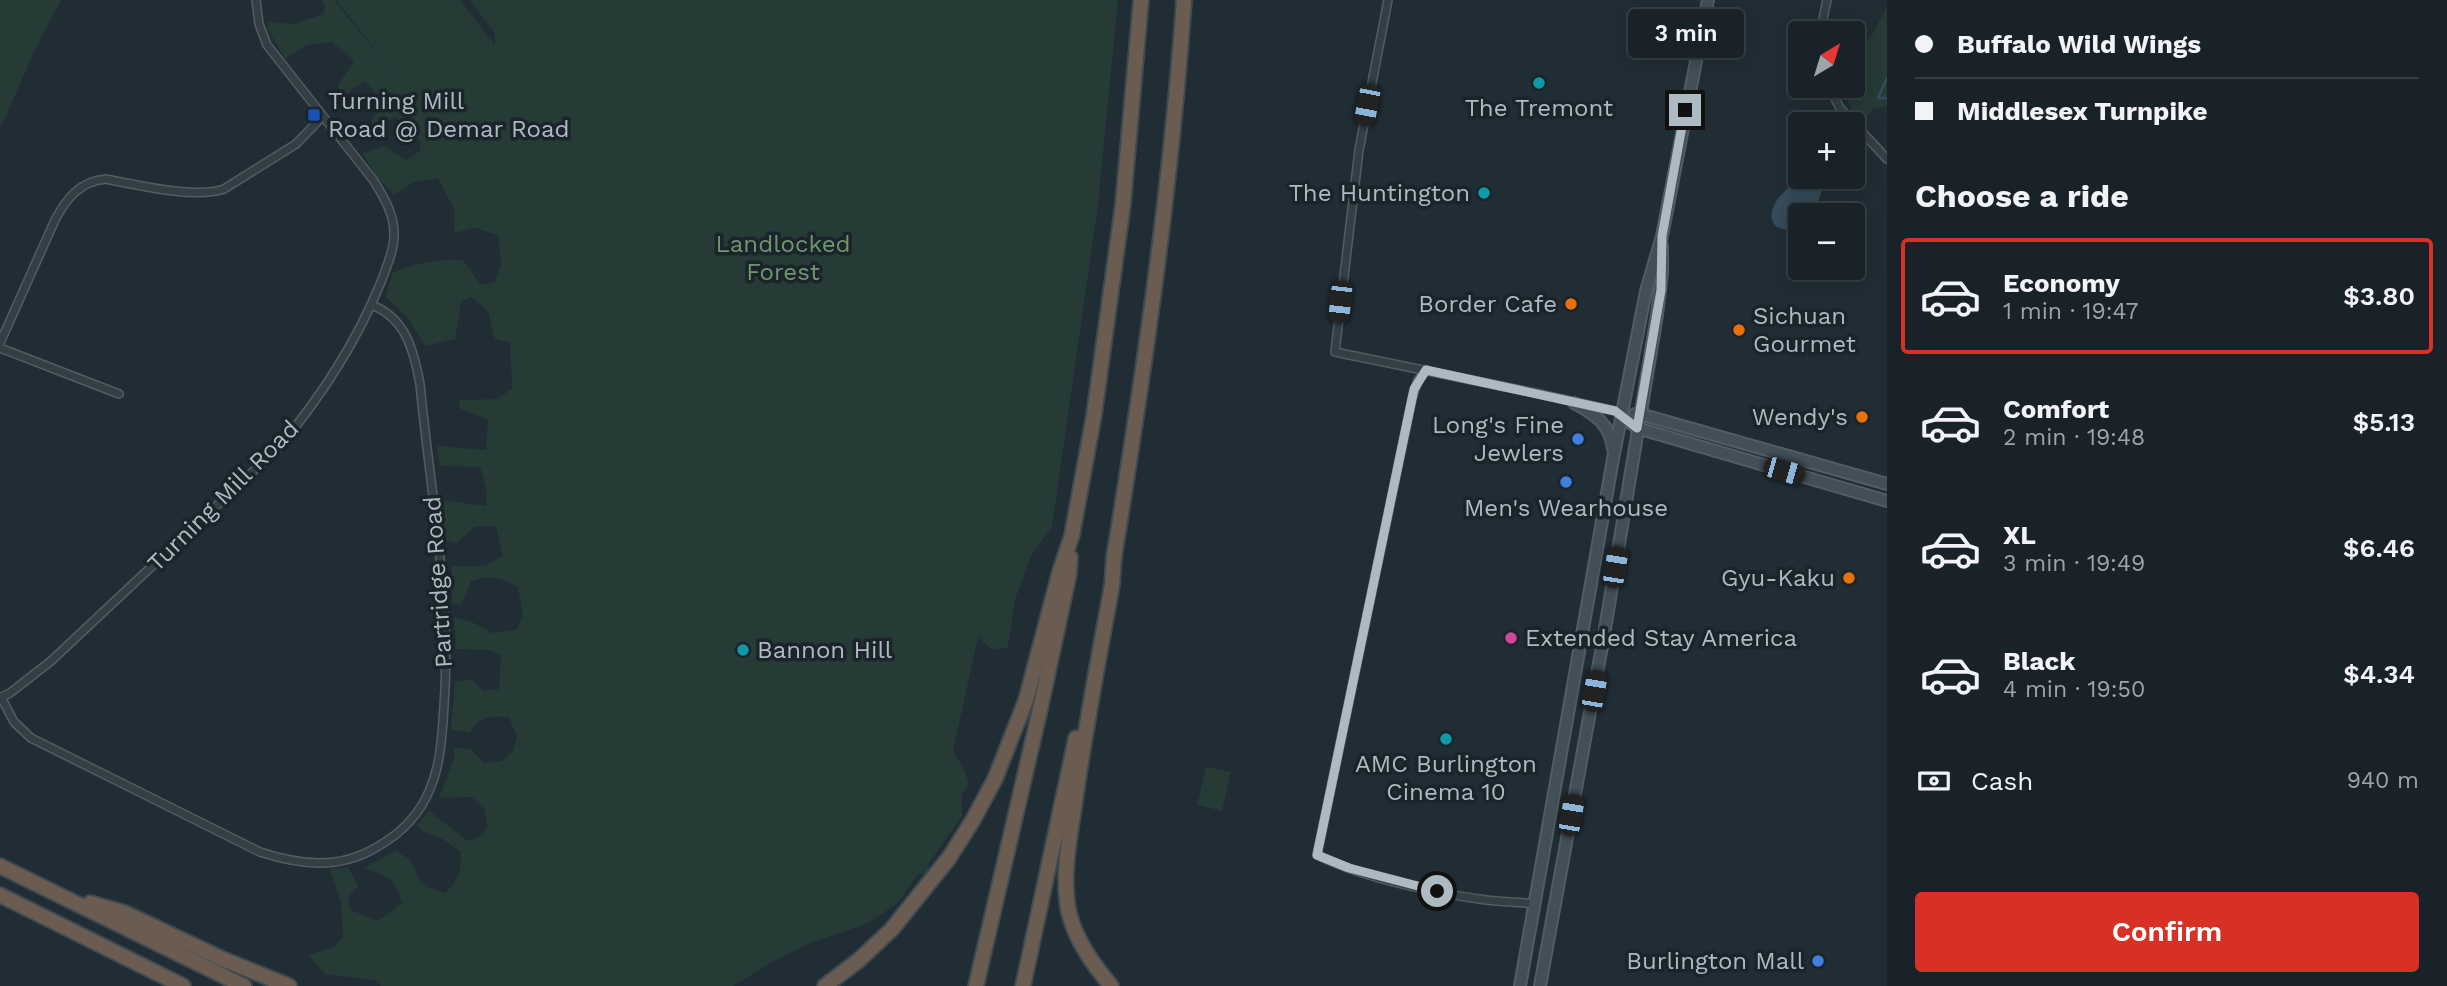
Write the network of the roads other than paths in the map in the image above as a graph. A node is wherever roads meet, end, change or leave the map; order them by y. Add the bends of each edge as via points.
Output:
1 (256, 0) edge
2 (1141, 0) edge
3 (1184, 0) edge
4 (1388, 0) edge
5 (1708, 0) edge
6 (1827, 0) edge
7 (1823, 21) edge
8 (1835, 98) edge
9 (322, 117) junction
10 (1887, 159) edge
11 (1662, 236) junction
12 (371, 305) junction
13 (0, 343) edge
14 (0, 348) edge
15 (1426, 370) junction
16 (119, 394) dead end
17 (1574, 402) junction
18 (1640, 414) junction
19 (1622, 416) junction
20 (1637, 428) junction
21 (1613, 459) junction
22 (1887, 484) edge
23 (1887, 501) edge
24 (1072, 535) junction
25 (1114, 557) junction
26 (1, 697) edge
27 (0, 866) edge
28 (51, 891) junction
29 (0, 895) edge
30 (1535, 904) junction
31 (1552, 923) junction
32 (183, 986) edge
33 (244, 986) edge
34 (289, 986) edge
35 (825, 986) edge
36 (976, 986) edge
37 (1023, 986) edge
38 (1111, 986) edge
39 (1520, 986) edge
40 (1540, 986) edge

1 - 9 street, Turning Mill Road via 267,45
2 - 24 highway via 1116,264
3 - 25 highway via 1158,267
4 - 15 street via 1359,150 1335,352
5 - 11 main road
6 - 7 street
8 - 10 street
9 - 12 street, Turning Mill Road via 374,181 392,219 391,251
9 - 13 street via 296,144 215,192 198,194 106,179 78,189 55,220
11 - 18 main road via 1661,290
11 - 19 main road via 1646,291
12 - 26 street, Turning Mill Road via 340,364 279,447 51,661
12 - 26 street, Partridge Road via 403,329 415,358 444,604 441,752 426,797 400,831 374,849 338,862 293,862 260,852 31,738 11,717
14 - 16 street
15 - 17 street
15 - 30 street via 1412,399 1317,855 1453,895
17 - 19 street
17 - 21 main road via 1607,428
18 - 19 main road
18 - 20 main road
18 - 22 main road
19 - 20 main road
19 - 21 main road
20 - 23 main road
20 - 31 main road
21 - 30 main road
24 - 35 highway via 1022,714 981,807 945,865 907,912
24 - 36 highway via 1057,633
25 - 37 highway
25 - 38 highway via 1075,805 1067,891 1079,939
27 - 28 highway
28 - 33 highway
28 - 34 highway via 125,913
29 - 32 highway
30 - 31 main road
30 - 39 main road
31 - 40 main road

